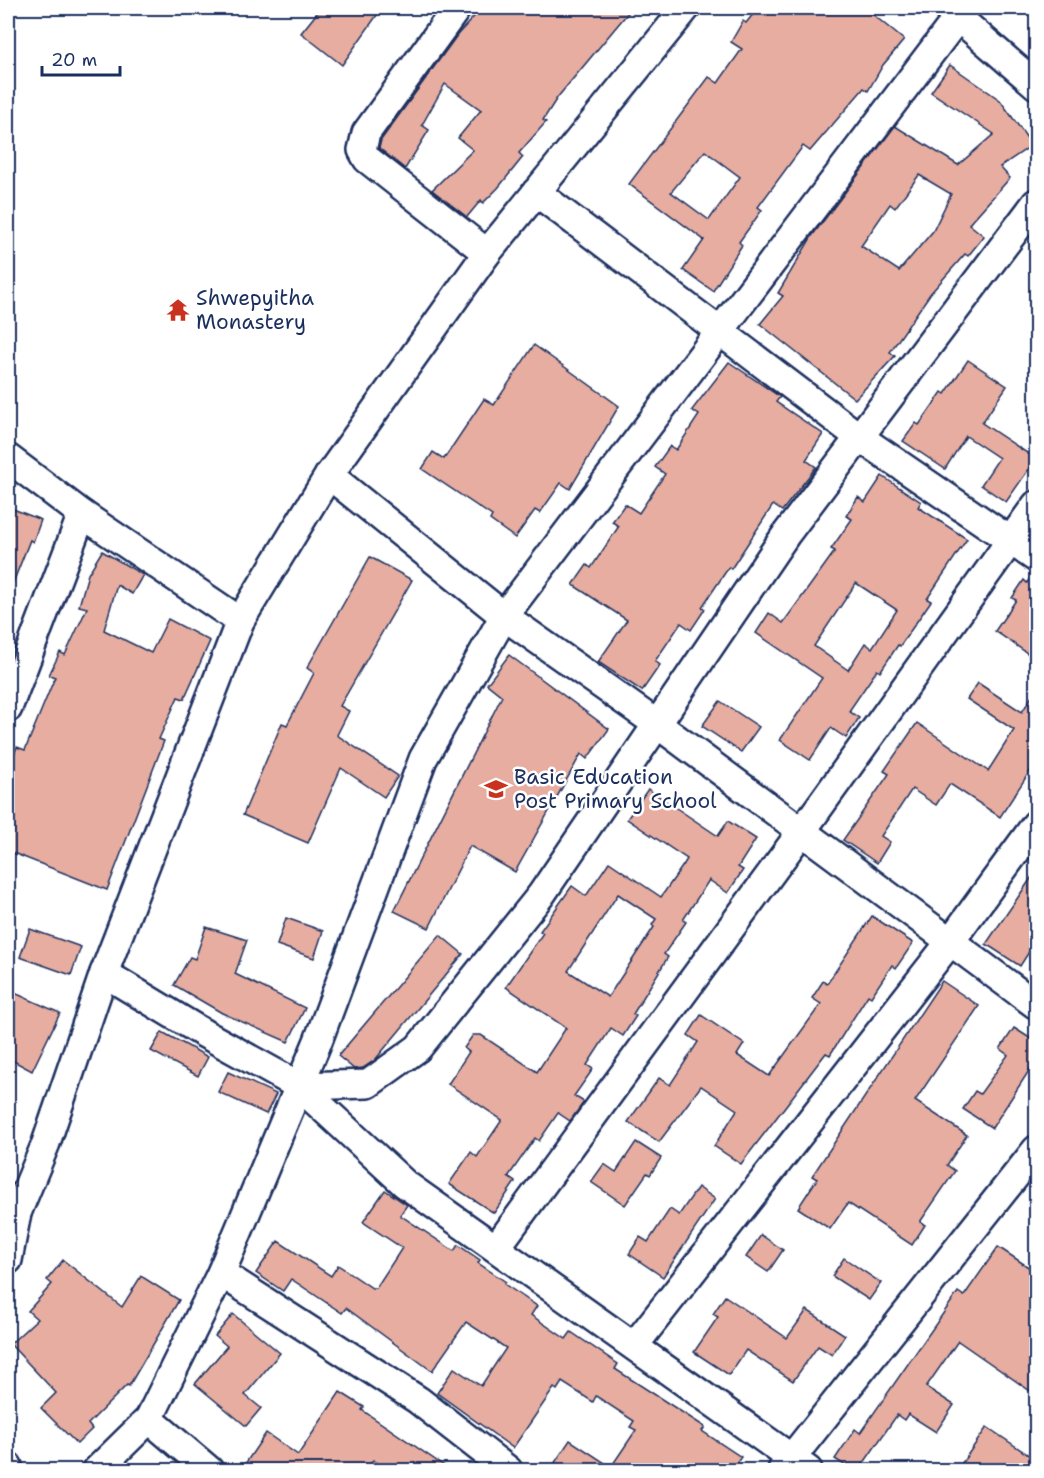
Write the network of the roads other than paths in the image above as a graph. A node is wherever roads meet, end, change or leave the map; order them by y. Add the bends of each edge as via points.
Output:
1 (458, 8) edge
2 (687, 8) edge
3 (957, 10) edge
4 (1036, 85) edge
5 (536, 192) junction
6 (1036, 203) edge
7 (487, 253) junction
8 (720, 330) junction
9 (859, 437) junction
10 (8, 458) edge
11 (329, 475) junction
12 (1036, 505) edge
13 (82, 514) junction
14 (1011, 540) junction
15 (1036, 558) edge
16 (504, 616) junction
17 (240, 621) junction
18 (8, 708) edge
19 (657, 724) junction
20 (1036, 824) edge
21 (802, 831) junction
22 (951, 942) junction
23 (104, 973) junction
24 (1036, 1005) edge
25 (299, 1086) junction
26 (1036, 1150) edge
27 (12, 1219) edge
28 (495, 1248) junction
29 (8, 1260) edge
30 (221, 1273) junction
31 (634, 1346) junction
32 (149, 1419) junction
33 (8, 1466) edge
34 (794, 1466) edge
35 (9, 1470) edge
36 (97, 1470) edge
37 (209, 1470) edge
38 (508, 1470) edge

1 - 7 street via 366,134 362,150 367,159
2 - 5 street
3 - 4 street
3 - 8 street
5 - 7 street
5 - 8 street
6 - 9 street
7 - 11 street
8 - 9 street
8 - 16 street
9 - 14 street
9 - 19 street via 787,533
10 - 13 street
11 - 16 street
11 - 17 street
12 - 14 street
13 - 17 street
13 - 18 street
14 - 15 street
14 - 21 street
16 - 19 street
16 - 25 street via 423,759
17 - 23 street
19 - 21 street
19 - 25 street via 541,895 418,1048 368,1084
20 - 22 street
21 - 22 street
21 - 28 street
22 - 24 street
22 - 31 street
23 - 25 street
23 - 27 street via 46,1143
25 - 28 street via 405,1184
25 - 30 street
26 - 34 street
27 - 29 street
28 - 31 street
30 - 32 street
30 - 38 street via 418,1400
31 - 34 street
32 - 36 street
32 - 37 street
33 - 35 street

